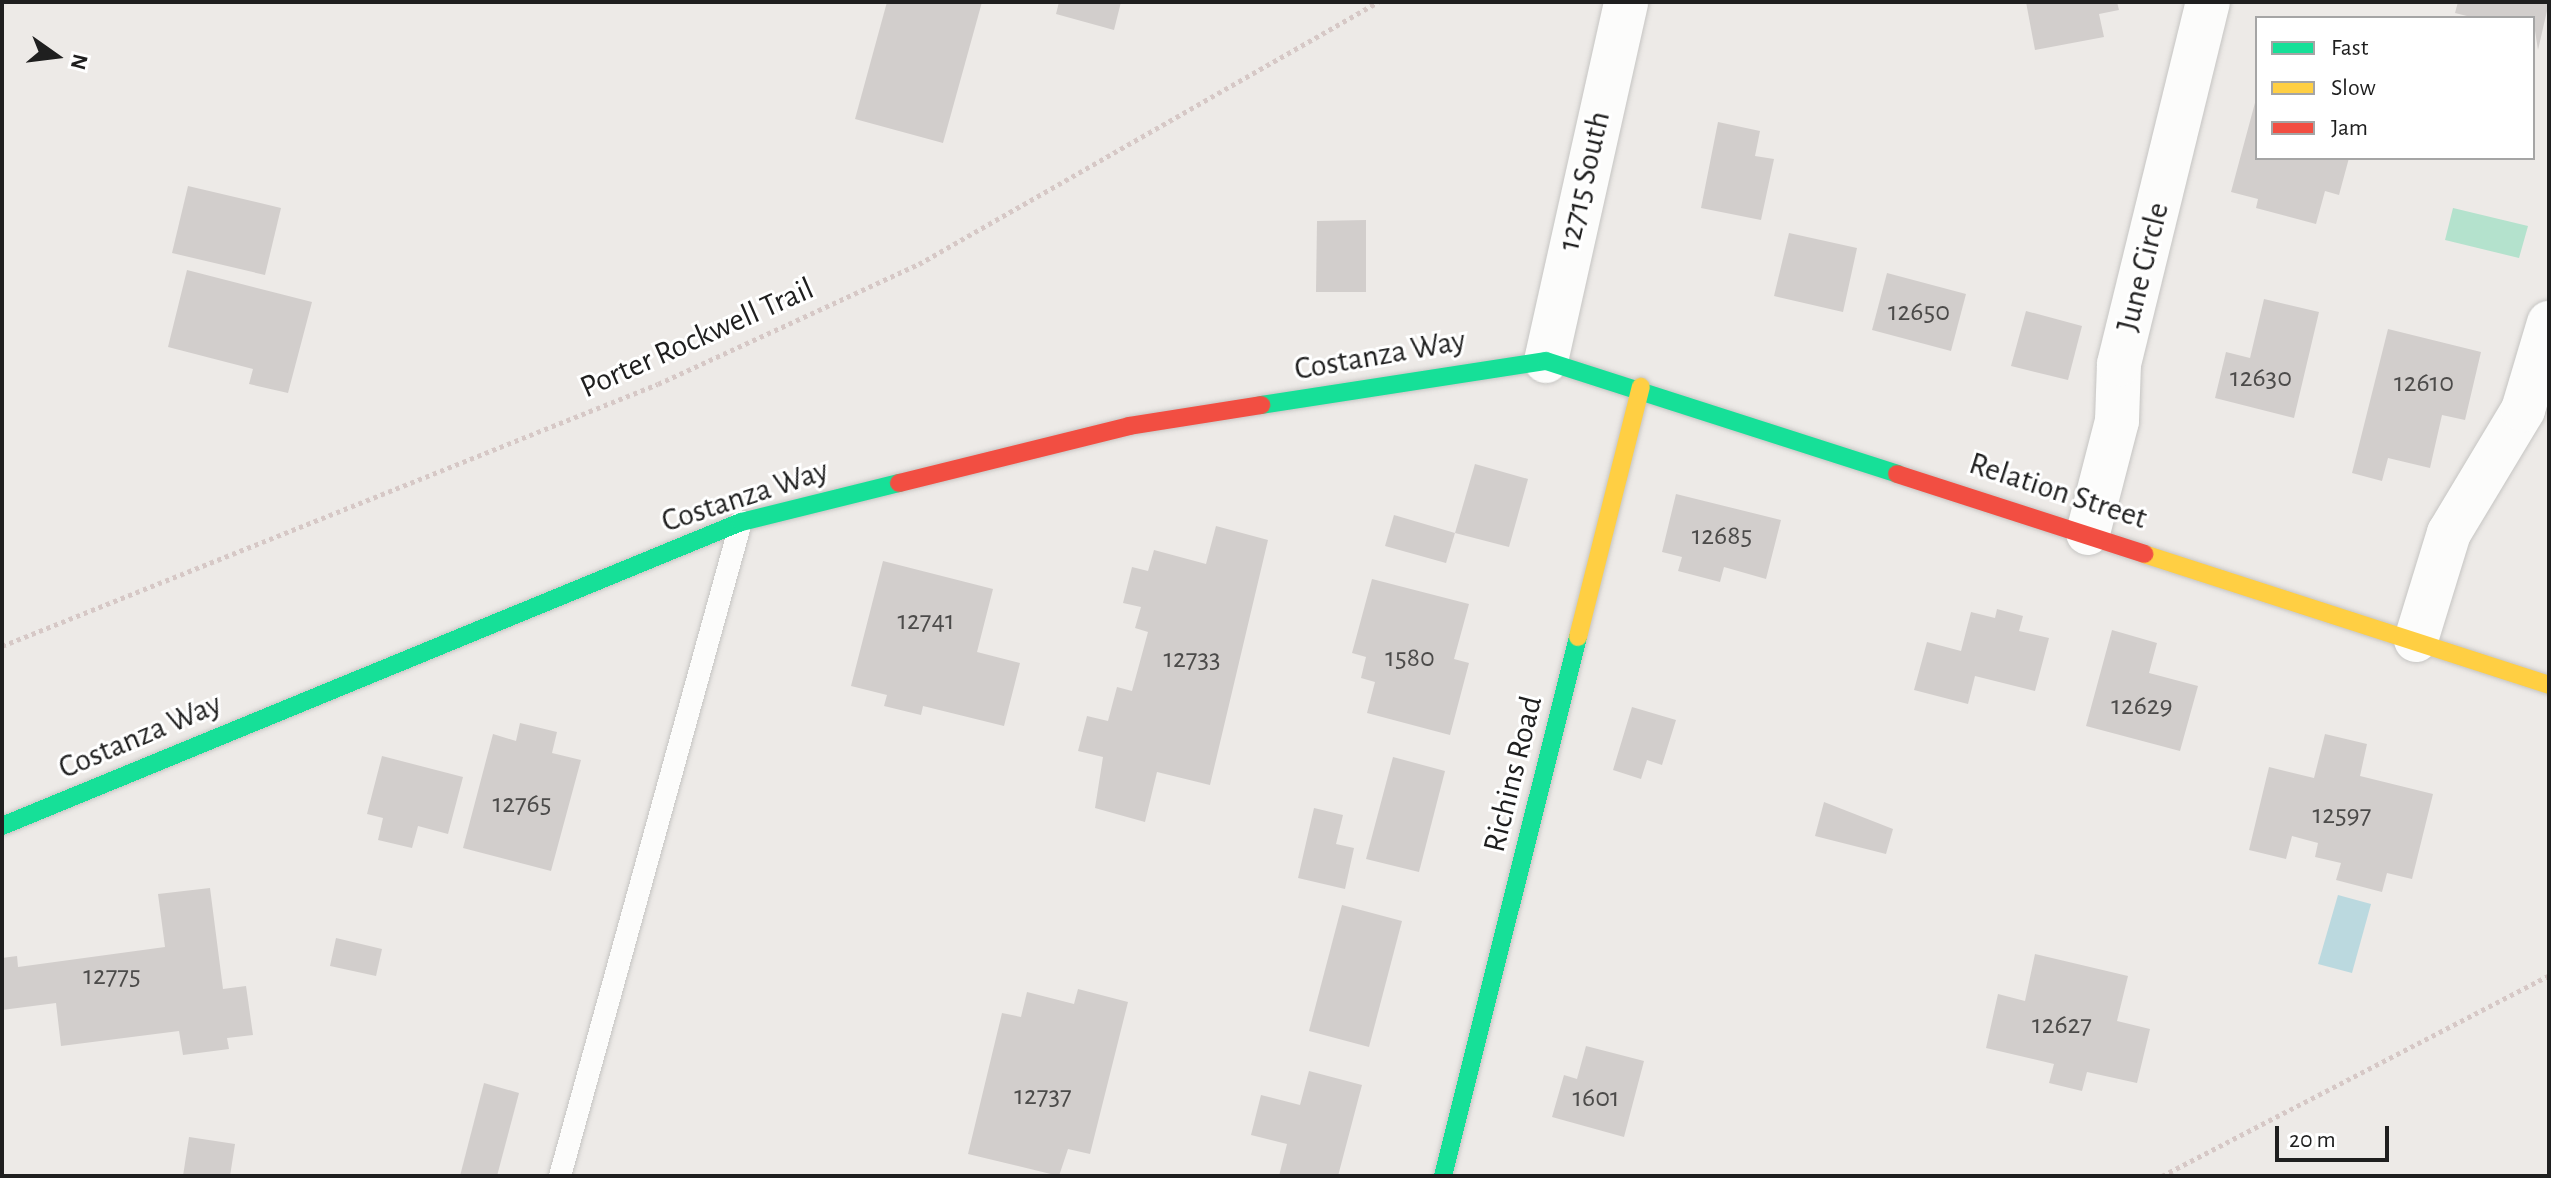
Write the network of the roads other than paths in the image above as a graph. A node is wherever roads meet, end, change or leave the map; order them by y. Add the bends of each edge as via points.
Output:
1 (1626, 2) edge
2 (2208, 2) edge
3 (2549, 323) edge
4 (1546, 361) junction
5 (1641, 387) junction
6 (741, 522) junction
7 (2088, 533) junction
8 (2416, 640) junction
9 (2549, 685) edge
10 (2, 826) edge
11 (560, 1176) edge
12 (1443, 1176) edge

1 - 4 street, 12715 South
2 - 7 street, June Circle via 2119,364 2117,421
3 - 8 street via 2523,410 2449,533
4 - 5 street, Relation Street
4 - 6 street, Costanza Way via 1129,426
5 - 7 street, Relation Street
5 - 12 street, Richins Road
6 - 10 street, Costanza Way
6 - 11 lane
7 - 8 street, Relation Street
8 - 9 street, Relation Street

